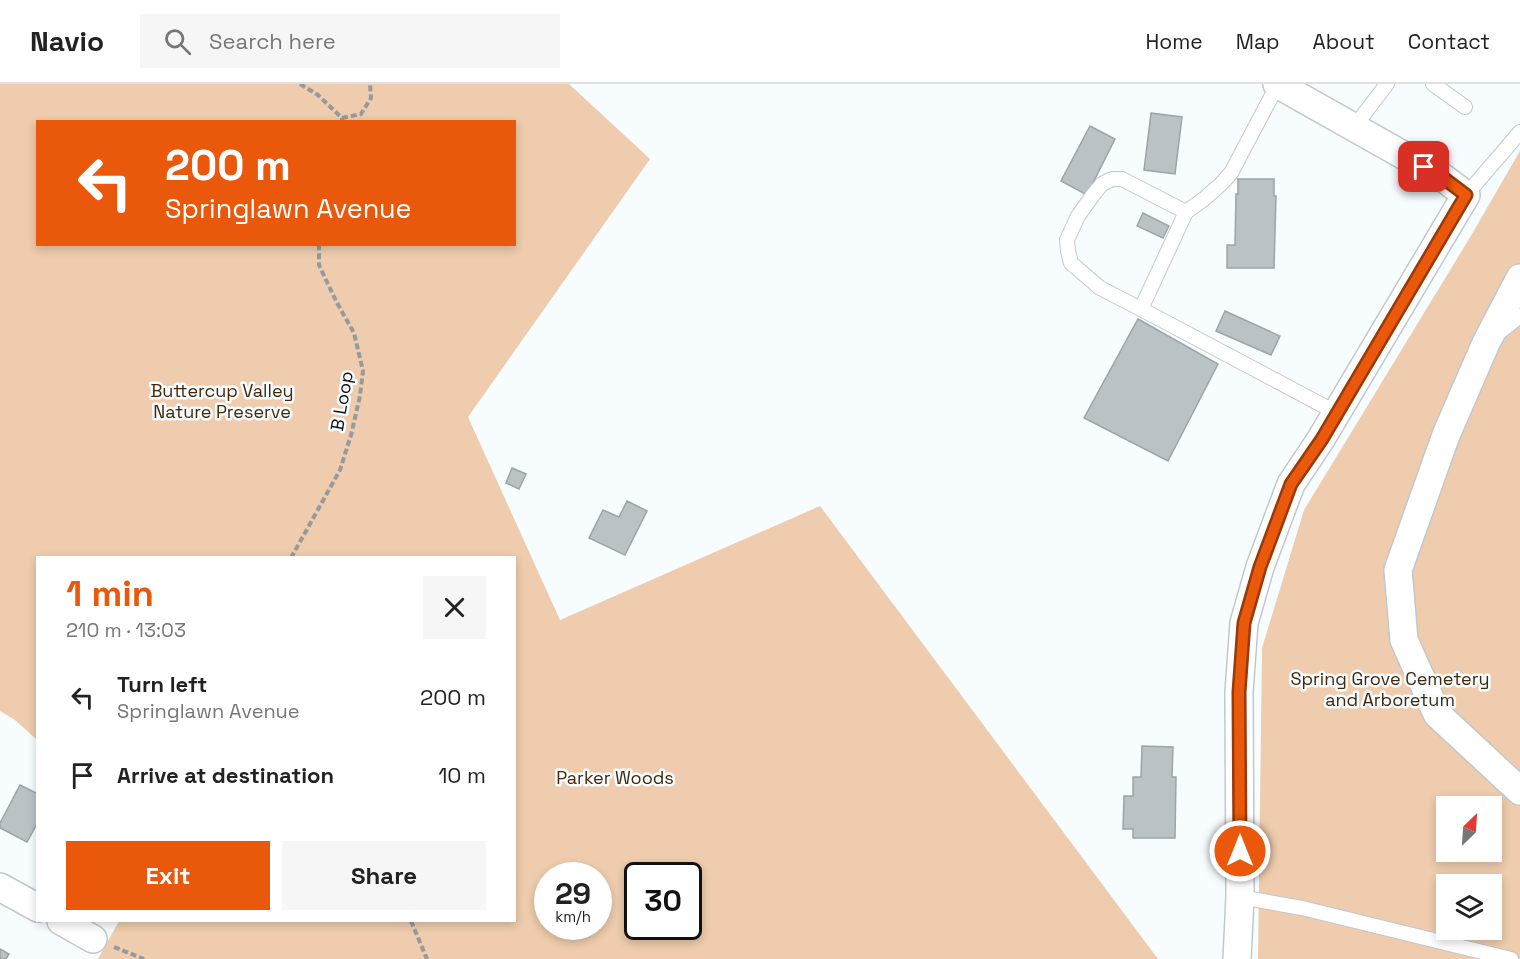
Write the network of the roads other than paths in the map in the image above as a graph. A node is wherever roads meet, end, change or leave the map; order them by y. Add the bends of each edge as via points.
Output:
1 (1277, 84) edge
2 (1387, 84) edge
3 (1432, 84) edge
4 (1464, 107) dead end
5 (1354, 127) junction
6 (1520, 132) edge
7 (1466, 195) junction
8 (1186, 212) junction
9 (1520, 278) edge
10 (1142, 309) junction
11 (1520, 316) edge
12 (1486, 343) junction
13 (1337, 413) junction
14 (1520, 791) edge
15 (0, 887) edge
16 (1240, 897) junction
17 (36, 907) edge
18 (63, 922) edge
19 (93, 939) dead end
20 (1237, 959) edge
21 (1511, 959) edge

1 - 5 street
1 - 8 lane via 1231,173
2 - 5 lane
3 - 4 lane
5 - 7 street
6 - 7 lane
7 - 13 street
8 - 10 lane
8 - 10 lane via 1122,179 1112,179 1093,195 1067,240 1071,263 1100,288
9 - 12 street
10 - 13 lane
11 - 12 lane
12 - 14 street via 1446,435 1398,570 1404,640 1437,714
13 - 16 street via 1291,484 1244,623 1239,692
15 - 17 street
16 - 20 street
16 - 21 lane via 1302,908
18 - 19 street

